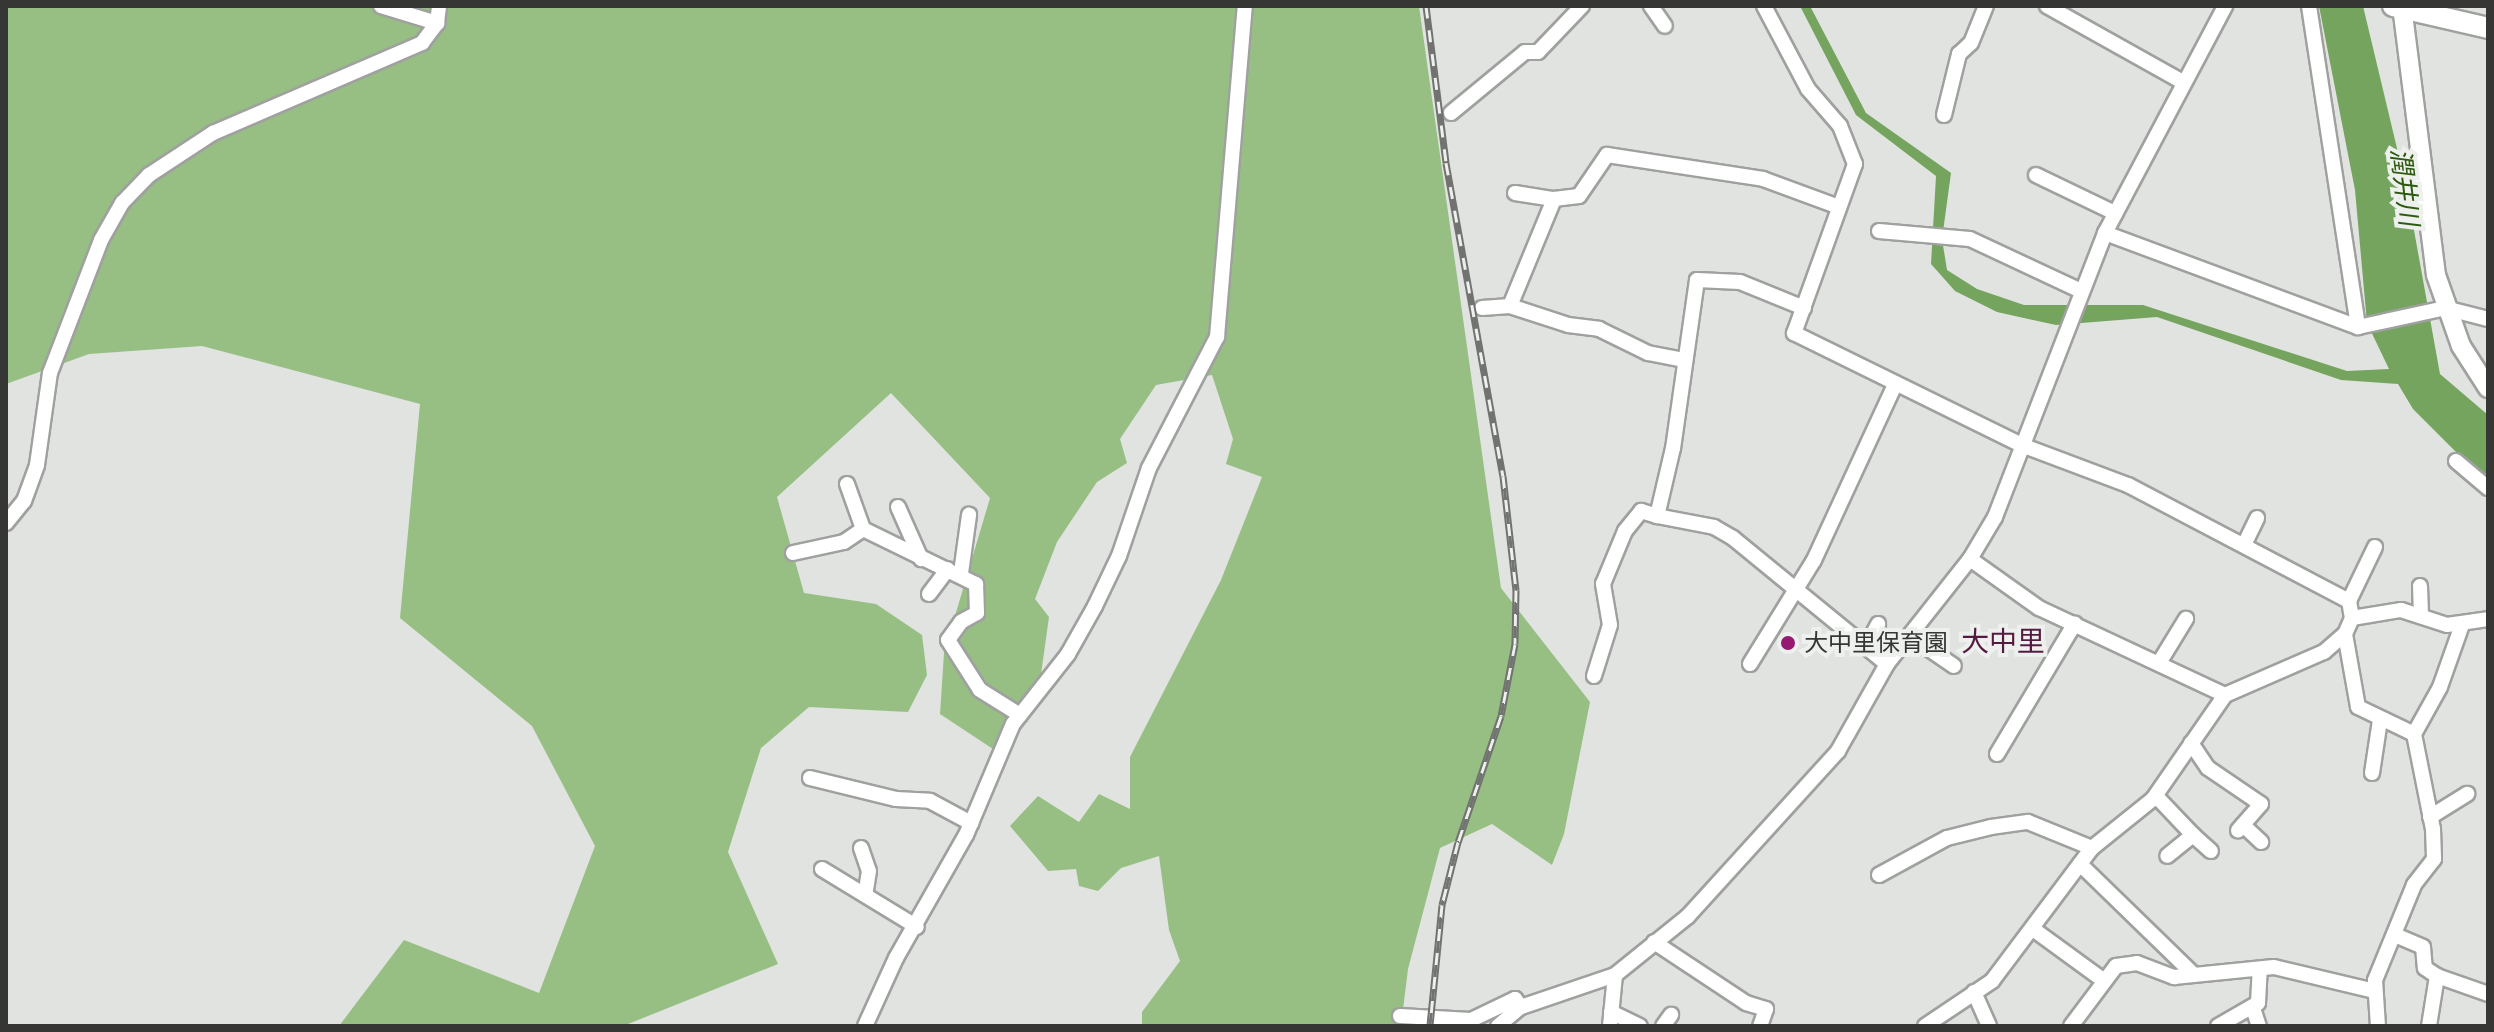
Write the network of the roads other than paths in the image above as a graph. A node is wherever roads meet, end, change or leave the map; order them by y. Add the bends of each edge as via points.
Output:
1 (381, 6) edge
2 (439, 6) edge
3 (1245, 6) edge
4 (1582, 6) edge
5 (1651, 6) edge
6 (1764, 6) edge
7 (1986, 6) edge
8 (2047, 6) edge
9 (2225, 6) edge
10 (2309, 6) edge
11 (2399, 7) edge
12 (437, 23) junction
13 (1665, 26) dead end
14 (2488, 28) edge
15 (2183, 82) junction
16 (1451, 113) dead end
17 (1944, 115) dead end
18 (2036, 175) dead end
19 (1515, 193) dead end
20 (1554, 199) junction
21 (1839, 207) junction
22 (2115, 213) junction
23 (1879, 231) dead end
24 (2105, 233) junction
25 (2079, 296) junction
26 (1510, 306) junction
27 (1482, 308) dead end
28 (1804, 308) junction
29 (2440, 311) junction
30 (2488, 319) edge
31 (2358, 327) junction
32 (1683, 360) junction
33 (1894, 387) junction
34 (2488, 388) edge
35 (2024, 446) junction
36 (2456, 461) dead end
37 (847, 484) dead end
38 (2488, 488) edge
39 (898, 507) dead end
40 (969, 515) dead end
41 (1657, 516) junction
42 (2257, 518) dead end
43 (6, 523) edge
44 (863, 529) junction
45 (2244, 545) junction
46 (2375, 547) dead end
47 (793, 553) dead end
48 (921, 559) junction
49 (1970, 559) junction
50 (955, 571) junction
51 (2420, 586) dead end
52 (1795, 590) junction
53 (929, 594) dead end
54 (2349, 601) junction
55 (2421, 615) junction
56 (2352, 618) junction
57 (2186, 619) dead end
58 (2488, 619) edge
59 (2075, 623) junction
60 (1878, 624) dead end
61 (2462, 625) junction
62 (2345, 634) junction
63 (1910, 636) junction
64 (1866, 647) junction
65 (2159, 663) junction
66 (1750, 664) dead end
67 (1887, 664) junction
68 (1954, 666) dead end
69 (1594, 676) dead end
70 (2225, 695) junction
71 (1020, 715) junction
72 (2380, 720) junction
73 (2414, 734) junction
74 (2191, 743) junction
75 (1997, 754) dead end
76 (2372, 773) dead end
77 (810, 778) dead end
78 (2467, 794) dead end
79 (2156, 796) junction
80 (2430, 817) junction
81 (971, 823) junction
82 (2193, 835) junction
83 (2261, 842) dead end
84 (861, 848) dead end
85 (2092, 848) junction
86 (2211, 851) dead end
87 (2167, 856) dead end
88 (2080, 864) junction
89 (822, 869) dead end
90 (1879, 875) dead end
91 (865, 895) junction
92 (917, 927) junction
93 (2033, 929) junction
94 (2395, 935) junction
95 (1654, 942) junction
96 (2260, 970) junction
97 (2191, 972) junction
98 (1615, 975) junction
99 (2437, 976) junction
100 (2103, 980) junction
101 (2375, 991) junction
102 (1974, 992) junction
103 (2488, 994) edge
104 (1521, 1007) junction
105 (2253, 1008) junction
106 (1400, 1016) dead end
107 (1611, 1019) edge
108 (865, 1026) edge
109 (1498, 1026) edge
110 (1640, 1026) edge
111 (1760, 1026) edge
112 (1925, 1026) edge
113 (1989, 1026) edge
114 (2071, 1026) edge
115 (2218, 1026) edge
116 (2259, 1026) edge
117 (2378, 1026) edge
118 (2429, 1026) edge

1 - 12 street
2 - 12 street
3 - 71 street via 1240,113 1230,151 1225,289 1217,337 1149,468 1119,556 1095,606 1068,654
4 - 16 street via 1538,52 1525,52
5 - 13 street
6 - 21 street via 1808,89 1851,147 1855,164
7 - 17 street via 1971,43 1959,54
8 - 15 street
9 - 15 street
10 - 31 street
11 - 14 main road
11 - 29 street
12 - 43 street via 422,43 213,133 149,175 122,203 101,240 50,373 37,465 24,501
15 - 22 street
18 - 22 street
19 - 20 street
20 - 21 street via 1579,196 1607,155 1763,179
20 - 26 street
21 - 28 street
22 - 24 street
23 - 25 street via 1970,239
24 - 25 street
24 - 31 street
25 - 35 street
26 - 27 street
26 - 32 street via 1599,329 1648,353
28 - 32 street via 1740,282 1697,280
28 - 33 street via 1794,333
29 - 30 street
29 - 31 street
29 - 34 street
32 - 41 street via 1673,448
33 - 35 street
33 - 52 street
35 - 45 street via 2114,478
35 - 49 street via 1995,517
36 - 38 street
37 - 44 street
39 - 48 street
40 - 50 street
41 - 52 street via 1714,527
41 - 69 street via 1641,511 1625,531 1603,584 1610,625
42 - 45 street
44 - 47 street via 844,542
44 - 48 street
45 - 54 street
46 - 54 street
48 - 50 street
49 - 59 street via 2039,608
49 - 63 street
50 - 53 street
50 - 71 street via 976,584 977,613 961,622 948,640 980,690
51 - 55 street
52 - 64 street
52 - 66 street
54 - 56 street
55 - 56 street via 2384,610
55 - 61 street
56 - 62 street
57 - 65 street
58 - 61 street
59 - 65 street
59 - 75 street
60 - 64 street
61 - 73 street via 2440,687
62 - 70 street via 2324,652
62 - 72 street via 2358,707
63 - 67 street
63 - 68 street
64 - 67 street
65 - 70 street
67 - 95 street via 1838,751 1688,916
70 - 74 street
71 - 81 street
72 - 73 street
72 - 76 street
73 - 80 street
74 - 79 street
74 - 83 street via 2208,768 2261,804 2241,828
77 - 81 street via 896,799 930,801
78 - 80 street
79 - 82 street
79 - 85 street
80 - 94 street via 2434,859 2414,885
81 - 92 street
82 - 86 street
82 - 87 street
84 - 91 street via 869,871
85 - 88 street
85 - 90 street via 2028,822 1947,838
88 - 93 street
88 - 97 street
89 - 91 street
91 - 92 street
92 - 108 street
93 - 100 street
93 - 102 street via 1992,981
94 - 99 street via 2423,947 2425,968
94 - 101 street
95 - 98 street
95 - 111 street via 1746,1003 1766,1009
96 - 97 street
96 - 101 street via 2274,967
96 - 105 street via 2258,1003
97 - 100 street via 2174,977 2137,963 2116,966
98 - 104 street
98 - 107 street
99 - 103 street
99 - 118 street
100 - 114 street
101 - 117 street
102 - 112 street
102 - 113 street
104 - 106 street via 1515,999 1471,1020
104 - 109 street
105 - 115 street
105 - 116 street
107 - 110 street

